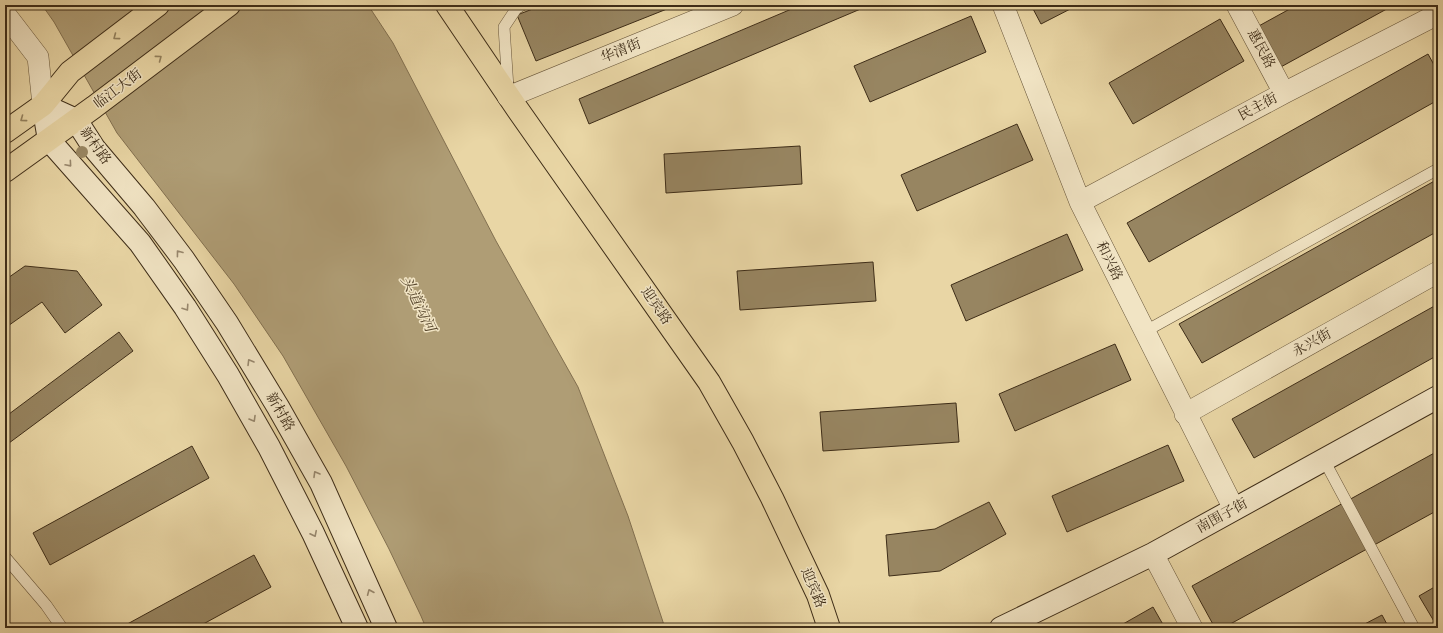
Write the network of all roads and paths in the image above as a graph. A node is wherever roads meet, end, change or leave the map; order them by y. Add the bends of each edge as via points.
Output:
1 (158, 5) edge
2 (229, 5) edge
3 (447, 5) edge
4 (522, 5) edge
5 (733, 5) edge
6 (1003, 5) edge
7 (1237, 5) edge
8 (5, 14) edge
9 (1438, 14) edge
10 (1284, 93) junction
11 (508, 97) junction
12 (43, 105) junction
13 (76, 120) junction
14 (5, 132) edge
15 (48, 140) junction
16 (1438, 169) edge
17 (5, 171) edge
18 (1080, 202) junction
19 (1438, 272) edge
20 (1144, 332) junction
21 (1438, 397) edge
22 (1185, 414) junction
23 (1324, 460) junction
24 (1234, 510) junction
25 (1153, 554) junction
26 (5, 557) edge
27 (62, 628) edge
28 (357, 628) edge
29 (386, 628) edge
30 (829, 628) edge
31 (1001, 628) edge
32 (1192, 628) edge
33 (1414, 628) edge

1 -> 12 main road via 70,72
13 -> 2 main road, 临江大街
3 - 11 main road, 迎宾路
4 - 11 lane via 516,9 504,27
5 - 11 street, 华清街
6 - 18 street, 和兴路
7 - 10 street, 惠民路
8 - 12 street via 38,57
9 - 10 street, 民主街
10 - 18 street, 民主街
11 - 30 main road, 迎宾路 via 709,382 772,498 818,595
12 - 13 street, 新村路
12 -> 14 main road
12 - 15 street
13 - 15 main road, 临江大街
29 -> 13 street, 新村路 via 321,483 278,407 184,260 144,207 94,148
15 - 17 main road, 临江大街
15 -> 28 street, 新村路 via 140,243 185,307 269,447
16 - 20 lane
18 - 20 street, 和兴路
19 - 22 street, 永兴街
20 - 22 street, 和兴路
21 - 23 street, 南围子街
22 - 24 street, 和兴路
23 - 24 street, 南围子街
23 - 33 lane
24 - 25 street, 南围子街
25 - 31 street, 南围子街
25 - 32 street
26 - 27 lane

